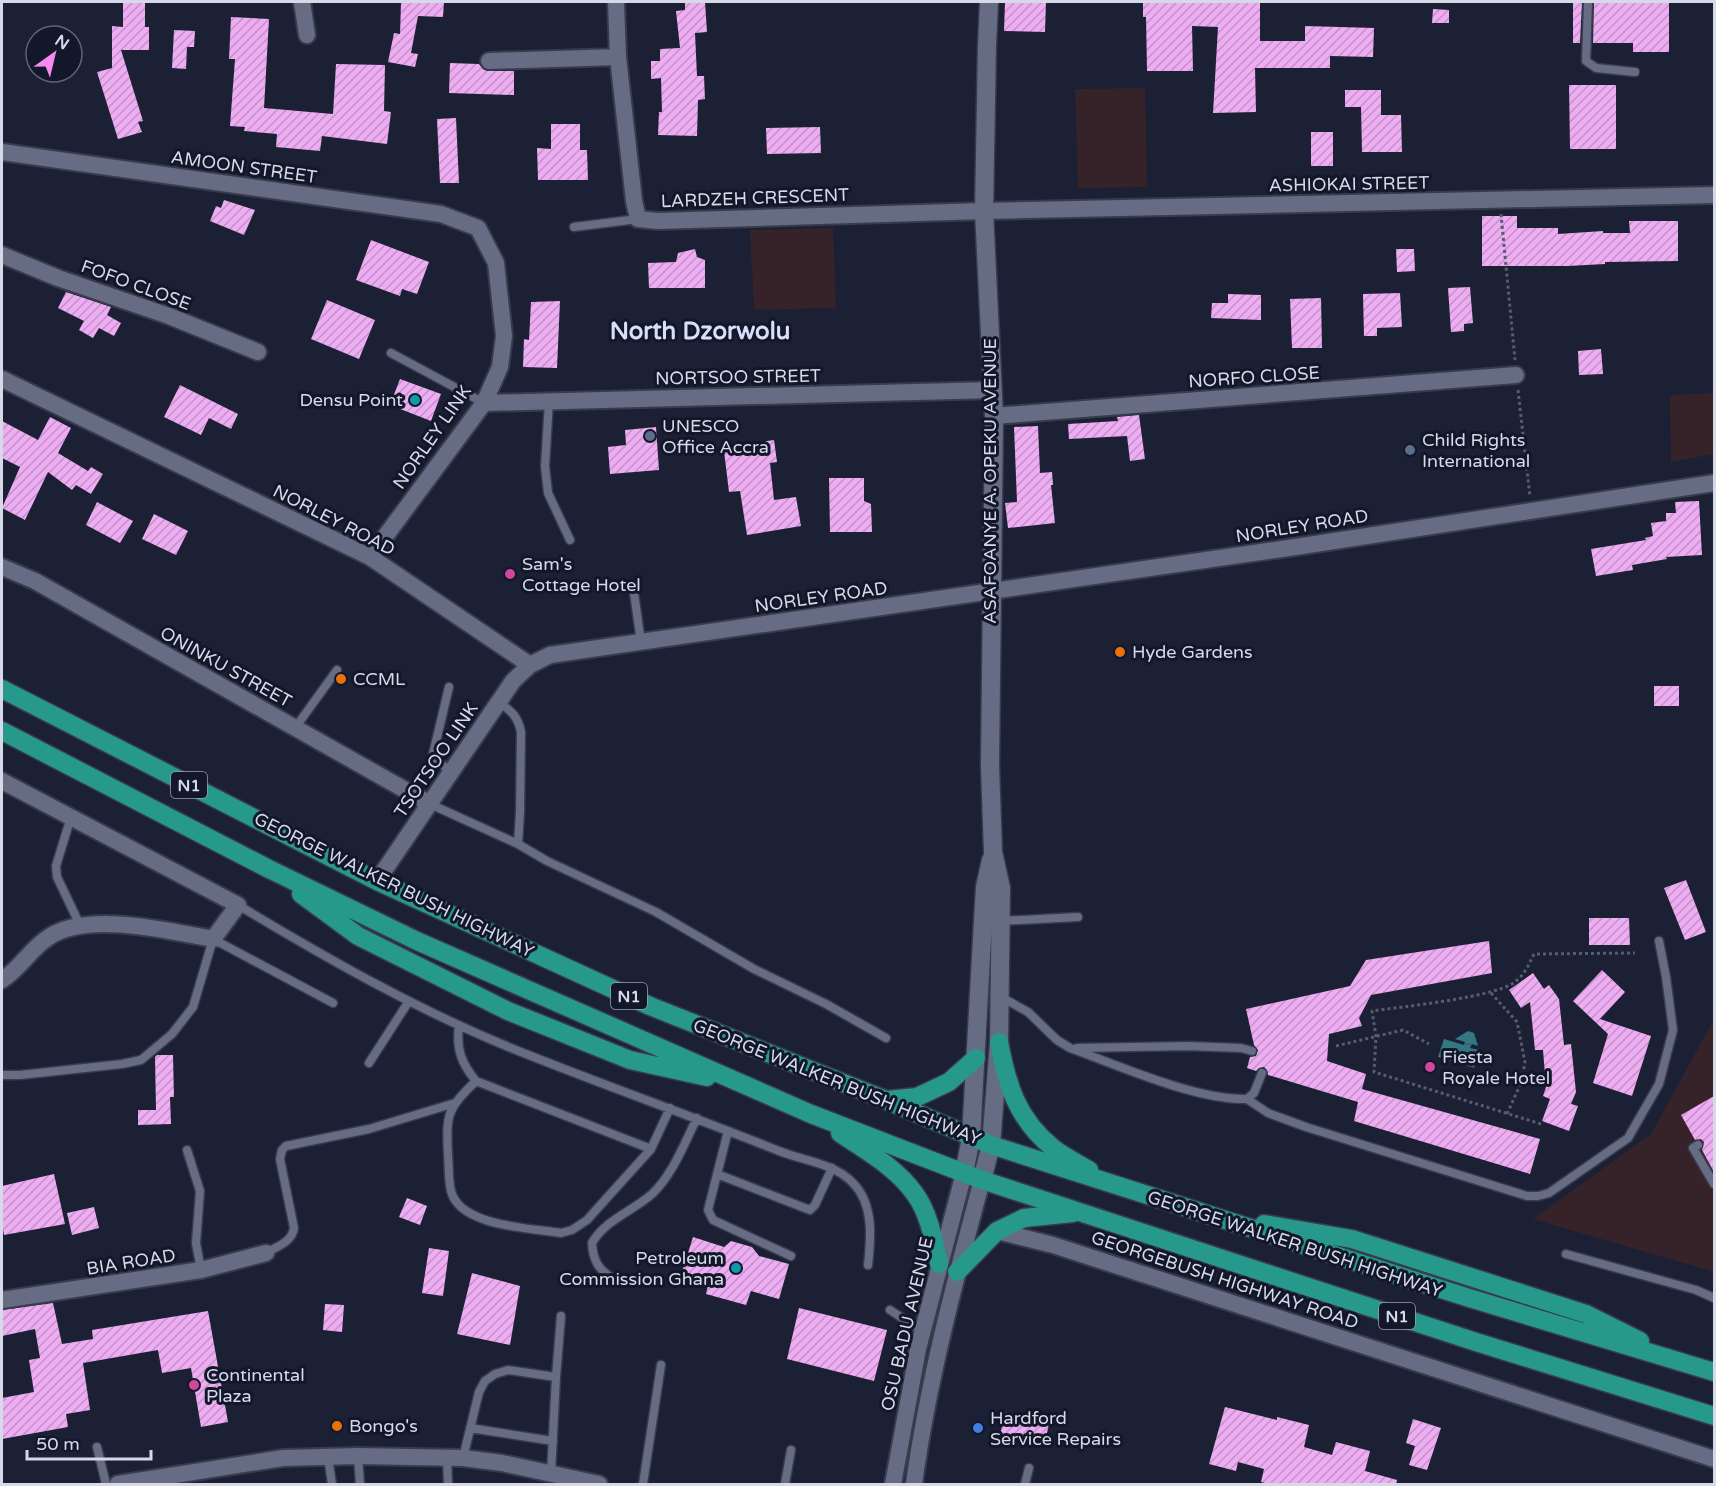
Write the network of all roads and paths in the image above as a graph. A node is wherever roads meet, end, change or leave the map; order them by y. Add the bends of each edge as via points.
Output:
1 (302, 2) edge
2 (616, 2) edge
3 (989, 2) edge
4 (1588, 2) edge
5 (306, 35) dead end
6 (618, 57) junction
7 (489, 61) dead end
8 (1635, 72) dead end
9 (2, 152) edge
10 (1714, 195) edge
11 (1500, 200) junction
12 (984, 211) junction
13 (638, 219) junction
14 (574, 227) dead end
15 (478, 228) joint
16 (2, 255) edge
17 (258, 352) dead end
18 (391, 353) dead end
19 (1516, 375) junction
20 (2, 379) edge
21 (993, 390) junction
22 (549, 401) junction
23 (484, 403) junction
24 (994, 416) junction
25 (1714, 483) edge
26 (1531, 510) junction
27 (570, 540) dead end
28 (370, 556) junction
29 (2, 567) edge
30 (633, 586) dead end
31 (991, 592) junction
32 (641, 642) junction
33 (530, 665) junction
34 (337, 670) dead end
35 (449, 687) dead end
36 (2, 689) edge
37 (499, 702) junction
38 (295, 728) junction
39 (2, 732) edge
40 (451, 772) junction
41 (2, 781) edge
42 (430, 804) junction
43 (70, 817) junction
44 (518, 844) junction
45 (993, 852) junction
46 (269, 869) junction
47 (377, 881) junction
48 (238, 905) junction
49 (1078, 918) dead end
50 (1000, 921) junction
51 (80, 925) junction
52 (213, 939) junction
53 (1659, 941) dead end
54 (1635, 953) dead end
55 (2, 980) edge
56 (1491, 993) junction
57 (998, 996) junction
58 (409, 1001) junction
59 (333, 1003) dead end
60 (459, 1025) junction
61 (1376, 1036) junction
62 (886, 1038) dead end
63 (999, 1042) junction
64 (1429, 1044) dead end
65 (1336, 1046) dead end
66 (1070, 1048) junction
67 (1252, 1051) dead end
68 (976, 1058) junction
69 (369, 1063) dead end
70 (1262, 1073) dead end
71 (2, 1075) edge
72 (476, 1081) junction
73 (741, 1084) junction
74 (1247, 1099) junction
75 (886, 1100) junction
76 (456, 1102) junction
77 (670, 1108) junction
78 (811, 1114) junction
79 (1507, 1114) junction
80 (697, 1118) junction
81 (1540, 1125) dead end
82 (728, 1131) junction
83 (971, 1137) junction
84 (991, 1145) junction
85 (1698, 1145) dead end
86 (651, 1149) junction
87 (187, 1150) dead end
88 (832, 1168) junction
89 (964, 1173) junction
90 (717, 1174) junction
91 (982, 1180) junction
92 (1714, 1184) edge
93 (1119, 1188) junction
94 (1081, 1212) junction
95 (997, 1232) junction
96 (266, 1253) joint
97 (1566, 1254) dead end
98 (791, 1256) dead end
99 (939, 1264) junction
100 (868, 1265) dead end
101 (201, 1270) junction
102 (957, 1272) junction
103 (612, 1278) dead end
104 (1714, 1298) edge
105 (2, 1300) edge
106 (890, 1310) dead end
107 (561, 1316) dead end
108 (923, 1332) junction
109 (661, 1365) dead end
110 (1714, 1372) edge
111 (555, 1377) junction
112 (1714, 1416) edge
113 (470, 1428) junction
114 (552, 1441) junction
115 (96, 1447) dead end
116 (791, 1450) dead end
117 (358, 1456) junction
118 (328, 1457) junction
119 (455, 1457) junction
120 (1714, 1459) edge
121 (1029, 1468) dead end
122 (551, 1474) junction
123 (106, 1485) edge
124 (118, 1485) edge
125 (332, 1485) edge
126 (360, 1485) edge
127 (448, 1485) edge
128 (599, 1485) edge
129 (643, 1485) edge
130 (785, 1485) edge
131 (893, 1485) edge
132 (914, 1485) edge
133 (1024, 1485) edge

1 - 5 street
2 - 6 street, LARDZEH CRESCENT
3 - 12 main road, ASAFOANYE A. OPEKU AVENUE
4 - 8 lane via 1586,61 1596,68
6 - 7 street
6 - 13 street, LARDZEH CRESCENT
9 - 15 street, AMOON STREET via 441,214
10 - 11 street, ASHIOKAI STREET
11 - 12 street, ASHIOKAI STREET
11 - 19 path
12 - 13 street, LARDZEH CRESCENT
12 - 21 main road, ASAFOANYE A. OPEKU AVENUE
13 - 14 lane
15 - 23 street, NORLEY LINK via 496,263 504,336 500,367
16 - 17 street, FOFO CLOSE
18 - 23 lane
19 - 24 street, NORFO CLOSE
19 - 26 path
20 - 28 street, NORLEY ROAD
21 - 22 street, NORTSOO STREET
21 - 24 main road, ASAFOANYE A. OPEKU AVENUE
22 - 23 street, NORTSOO STREET
22 - 27 lane via 545,466 548,493
23 - 28 street, NORLEY LINK
24 - 31 main road, ASAFOANYE A. OPEKU AVENUE
25 - 26 street, NORLEY ROAD
26 - 31 street, NORLEY ROAD
28 - 33 street, NORLEY ROAD
29 - 38 street, ONINKU STREET via 35,581
30 - 32 lane
31 - 32 street, NORLEY ROAD
31 - 45 main road, ASAFOANYE A. OPEKU AVENUE
32 - 33 street, NORLEY ROAD via 550,656
33 - 37 street, TSOTSOO LINK
34 - 38 lane
35 - 40 lane via 433,754
36 - 47 highway, GEORGE WALKER BUSH HIGHWAY / N1
37 - 40 street, TSOTSOO LINK
37 - 44 lane via 514,713 521,732
38 - 42 street, ONINKU STREET
39 - 46 highway, GEORGE WALKER BUSH HIGHWAY / N1
40 - 42 street, TSOTSOO LINK
41 - 43 street
42 - 44 lane
42 - 47 street, TSOTSOO LINK
43 - 48 street
43 - 51 lane via 56,867
44 - 62 lane via 656,912
45 - 50 main road, ASAFOANYE A. OPEKU AVENUE via 1001,888
45 - 68 main road, ASAFOANYE A. OPEKU AVENUE via 983,921
46 - 73 highway, GEORGE WALKER BUSH HIGHWAY / N1 via 417,941
46 - 73 highway via 358,936 508,1011 630,1060
47 - 75 highway, GEORGE WALKER BUSH HIGHWAY / N1 via 650,1006
48 - 52 street
48 - 58 lane
49 - 50 lane
50 - 57 main road, ASAFOANYE A. OPEKU AVENUE
51 - 52 street via 114,924
51 - 55 street via 50,936
52 - 59 lane
52 - 71 lane via 193,1007 172,1034 141,1060
53 - 74 lane via 1673,1030 1659,1084 1628,1138 1550,1193 1527,1196 1268,1113
54 - 56 path via 1534,954 1516,983
56 - 61 path via 1372,1011
56 - 79 path via 1517,1022 1524,1062 1521,1083
57 - 63 main road, ASAFOANYE A. OPEKU AVENUE
57 - 66 lane via 1028,1012
58 - 60 lane
58 - 69 lane
60 - 72 lane via 459,1058
60 - 77 lane
61 - 64 path via 1404,1030
61 - 65 path
61 - 79 path via 1374,1072
63 - 84 main road, ASAFOANYE A. OPEKU AVENUE
63 - 93 highway via 1013,1099 1031,1127 1053,1149
66 - 67 lane via 1188,1046
66 - 74 lane via 1197,1092
68 - 75 highway via 949,1082 917,1097
68 - 83 main road, ASAFOANYE A. OPEKU AVENUE
70 - 74 lane via 1254,1093
72 - 76 lane
72 - 86 lane
73 - 78 highway, GEORGE WALKER BUSH HIGHWAY / N1
75 - 83 highway, GEORGE WALKER BUSH HIGHWAY / N1
76 - 86 lane via 448,1117 447,1130 451,1192 459,1205 490,1222 561,1233 572,1230 586,1220
76 - 96 lane via 369,1129 286,1146 280,1160 293,1235
77 - 80 lane
77 - 86 lane
78 - 89 highway, GEORGE WALKER BUSH HIGHWAY / N1
78 - 99 highway via 888,1166 916,1195 930,1227
79 - 81 path
80 - 82 lane
80 - 103 lane via 661,1185 605,1227 592,1243 594,1260
82 - 88 lane
82 - 90 lane
83 - 84 highway, GEORGE WALKER BUSH HIGHWAY / N1
83 - 89 main road, ASAFOANYE A. OPEKU AVENUE
84 - 91 main road, ASAFOANYE A. OPEKU AVENUE
84 - 93 highway, GEORGE WALKER BUSH HIGHWAY / N1
85 - 92 lane via 1693,1148
87 - 101 lane via 200,1191 196,1243
88 - 90 lane via 810,1210
88 - 100 lane via 854,1183 866,1202 871,1235
89 - 91 highway, GEORGE WALKER BUSH HIGHWAY / N1
89 - 99 street, OSU BADU AVENUE
90 - 98 lane via 708,1210 712,1220
91 - 94 highway, GEORGE WALKER BUSH HIGHWAY / N1
91 - 102 street, OSU BADU AVENUE
93 - 110 highway, GEORGE WALKER BUSH HIGHWAY / N1 via 1212,1217 1352,1239 1586,1314 1681,1362
94 - 95 highway via 1024,1218
94 - 112 highway, GEORGE WALKER BUSH HIGHWAY / N1
95 - 102 highway
95 - 120 street, GEORGEBUSH HIGHWAY ROAD via 1053,1245
96 - 101 street, BIA ROAD
97 - 104 lane
99 - 108 street, OSU BADU AVENUE
101 - 105 street, BIA ROAD
102 - 132 street, OSU BADU AVENUE via 923,1423
106 - 108 lane
107 - 111 lane
108 - 131 street, OSU BADU AVENUE
109 - 129 lane
111 - 113 lane via 508,1370 495,1374 479,1392
111 - 114 lane
113 - 114 lane
113 - 119 lane
114 - 122 lane
115 - 123 lane
116 - 130 lane
117 - 118 street
117 - 119 street
117 - 126 lane
118 - 124 street via 283,1458
118 - 125 lane
119 - 122 street
119 - 127 lane
121 - 133 lane
122 - 128 street

